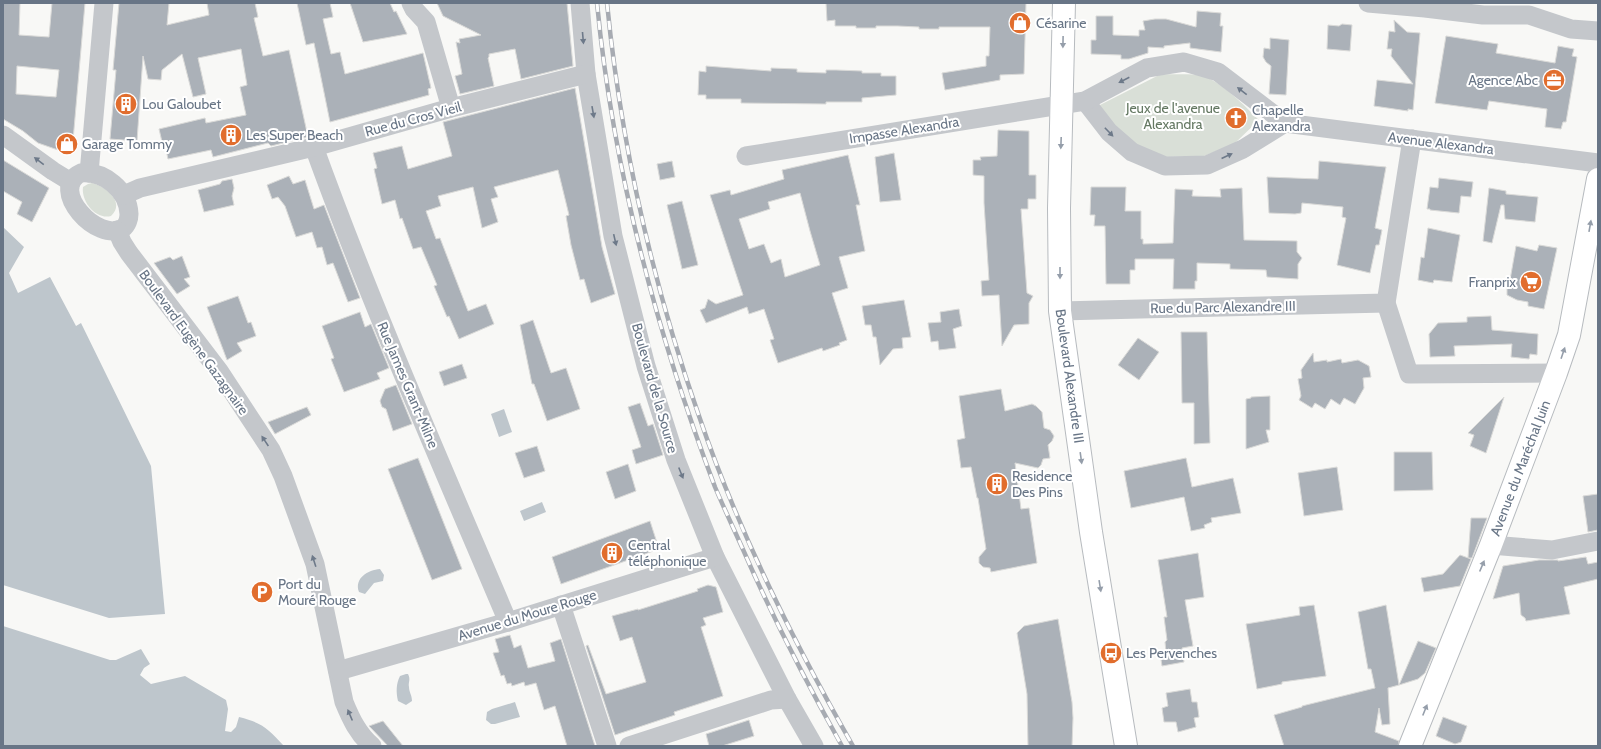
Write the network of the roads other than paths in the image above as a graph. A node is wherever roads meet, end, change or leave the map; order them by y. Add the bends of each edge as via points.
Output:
1 (104, 3) edge
2 (411, 3) edge
3 (580, 3) edge
4 (1064, 3) edge
5 (1368, 3) edge
6 (1598, 31) edge
7 (586, 74) junction
8 (1085, 101) junction
9 (1062, 104) junction
10 (451, 108) junction
11 (1285, 123) junction
12 (3, 135) edge
13 (1412, 139) junction
14 (314, 147) junction
15 (746, 156) dead end
16 (1598, 163) edge
17 (89, 172) junction
18 (1598, 179) edge
19 (71, 182) junction
20 (124, 195) junction
21 (117, 230) junction
22 (1386, 303) junction
23 (1060, 311) junction
24 (1556, 373) junction
25 (1598, 541) edge
26 (1491, 545) junction
27 (715, 557) junction
28 (561, 605) junction
29 (508, 622) junction
30 (338, 671) junction
31 (787, 699) junction
32 (650, 743) edge
33 (372, 746) edge
34 (607, 746) edge
35 (629, 746) edge
36 (814, 746) edge
37 (1126, 746) edge
38 (1410, 746) edge

1 - 17 street
2 - 10 street via 426,22
3 -> 7 street, Boulevard de la Source
4 -> 9 main road, Boulevard Alexandre III
5 - 6 street via 1483,15 1529,15 1571,29
7 - 10 street, Rue du Cros Vieil
7 -> 27 street, Boulevard de la Source via 613,236 646,366 676,460
8 - 9 street
11 -> 8 street via 1218,72 1184,62 1147,68
8 -> 11 street via 1109,132 1132,152 1165,166 1207,165 1243,149
9 - 15 street, Impasse Alexandra
9 -> 23 main road, Boulevard Alexandre III
10 - 14 street, Rue du Cros Vieil
11 - 13 street, Avenue Alexandra
19 -> 12 street
13 - 16 street, Avenue Alexandra
13 - 22 street
14 - 20 street, Rue du Cros Vieil via 140,188
14 - 29 street, Rue James Grant-Milne via 350,245
17 - 19 street via 76,175
17 - 20 street via 103,177
24 -> 18 main road, Avenue du Maréchal Juin via 1569,335
19 - 21 street via 70,193 79,213 101,228
20 - 21 street via 129,218 123,228
30 -> 21 street, Boulevard Eugène Gazagnaire via 315,564 271,450 219,371 129,253
22 - 23 street, Rue du Parc Alexandre III
22 - 24 street via 1409,374
23 -> 37 main road, Boulevard Alexandre III via 1095,559
24 - 26 main road, Avenue du Maréchal Juin
25 - 26 street via 1552,550
38 -> 26 main road, Avenue du Maréchal Juin
27 - 28 street, Avenue du Moure Rouge
27 - 31 street, Boulevard de la Source
28 - 29 street, Avenue du Moure Rouge
28 - 34 street
29 - 30 street, Avenue du Moure Rouge
33 -> 30 street, Boulevard Eugène Gazagnaire via 352,722 344,702
31 - 32 street via 771,700
31 - 36 street, Boulevard de la Source
32 - 35 street

